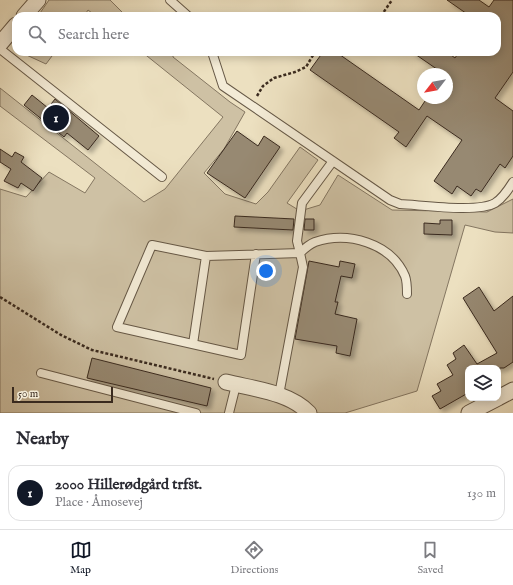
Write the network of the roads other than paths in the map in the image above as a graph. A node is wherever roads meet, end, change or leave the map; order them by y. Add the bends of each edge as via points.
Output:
1 (38, 0) edge
2 (170, 0) edge
3 (28, 12) edge
4 (184, 12) edge
5 (12, 30) edge
6 (0, 44) edge
7 (0, 49) edge
8 (213, 56) edge
9 (333, 161) junction
10 (162, 177) dead end
11 (513, 182) edge
12 (300, 253) junction
13 (256, 254) junction
14 (206, 256) junction
15 (408, 294) dead end
16 (193, 344) junction
17 (41, 373) dead end
18 (231, 384) joint
19 (513, 390) edge
20 (279, 395) junction
21 (501, 396) edge
22 (492, 401) edge
23 (196, 413) edge
24 (229, 413) edge
25 (309, 413) edge
26 (469, 413) edge

1 - 3 street
2 - 4 lane
5 - 6 street
7 - 10 lane
8 - 9 lane via 223,86
9 - 11 lane via 390,200 400,204 478,208 494,203 504,195
9 - 12 lane via 302,204 297,241
12 - 13 lane
12 - 15 lane via 314,242 335,238 358,239 376,246 393,258 405,277
12 - 20 lane via 303,267
13 - 14 lane
13 - 16 lane via 241,354
14 - 16 lane
14 - 16 lane via 152,245 117,326
17 - 23 lane
18 - 20 street
18 - 24 lane
19 - 21 street
20 - 25 street via 301,405
22 - 26 street

